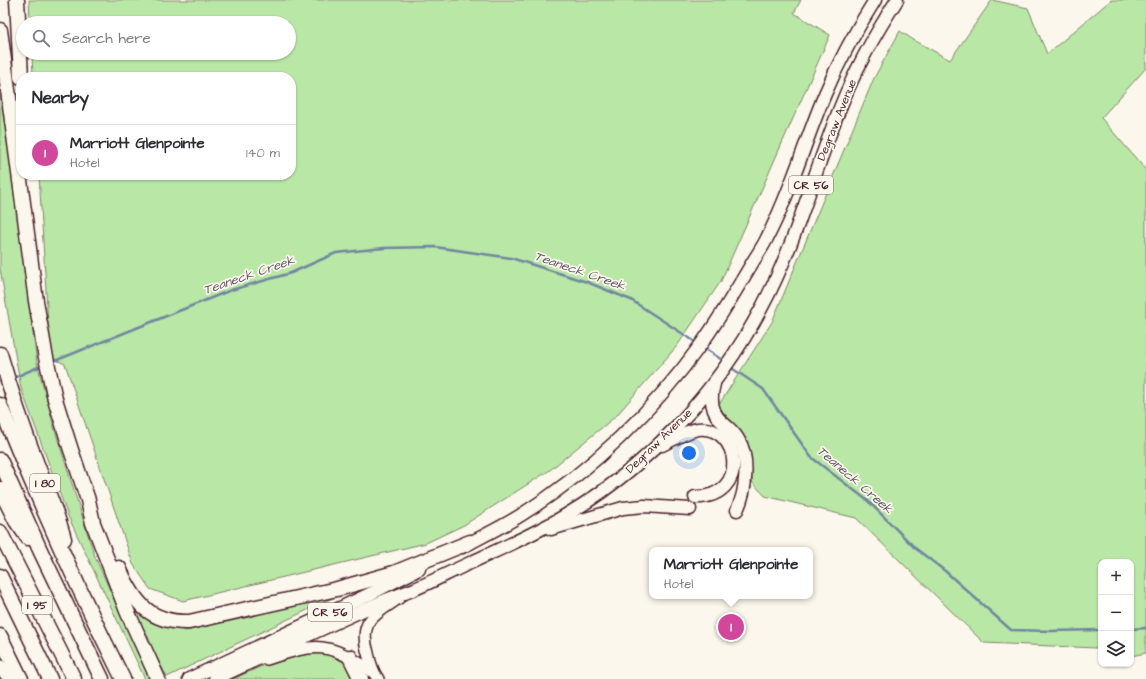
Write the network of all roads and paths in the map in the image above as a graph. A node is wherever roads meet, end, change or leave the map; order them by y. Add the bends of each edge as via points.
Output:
1 (17, 0) edge
2 (875, 0) edge
3 (897, 0) edge
4 (18, 16) edge
5 (0, 30) edge
6 (20, 60) edge
7 (21, 72) edge
8 (16, 149) edge
9 (20, 180) edge
10 (27, 180) edge
11 (28, 229) junction
12 (0, 354) edge
13 (718, 377) junction
14 (0, 405) edge
15 (652, 450) junction
16 (0, 460) edge
17 (0, 489) edge
18 (695, 497) dead end
19 (88, 500) junction
20 (690, 509) dead end
21 (737, 510) dead end
22 (0, 532) edge
23 (527, 536) junction
24 (470, 542) junction
25 (48, 566) junction
26 (0, 576) edge
27 (75, 578) junction
28 (412, 590) junction
29 (0, 636) edge
30 (350, 657) joint
31 (0, 667) edge
32 (234, 670) junction
33 (371, 676) edge
34 (12, 679) edge
35 (21, 679) edge
36 (50, 679) edge
37 (74, 679) edge
38 (102, 679) edge
39 (123, 679) edge
40 (158, 679) edge
41 (189, 679) edge
42 (215, 679) edge

1 - 4 highway
2 - 24 main road, Degraw Avenue / CR 56 via 832,79 768,238 728,305 695,353 653,404 594,460 528,510
3 - 13 main road, Degraw Avenue / CR 56 via 867,50 847,92 782,265 762,308
5 - 8 highway
6 - 7 highway
9 - 11 highway
10 - 11 highway
11 - 19 highway via 45,353 64,429
12 - 27 highway, I 80 via 33,454 59,518
13 - 15 main road, Degraw Avenue / CR 56
13 - 21 main road via 712,395 714,413 735,434 744,454 742,496
14 - 27 highway
15 - 18 main road via 697,429 714,432 726,441 734,460 733,472 728,483 716,493 706,497
15 - 23 main road, Degraw Avenue / CR 56 via 592,498
16 - 25 highway, I 95
17 - 25 highway via 16,522
19 - 24 highway via 135,598 154,615 180,623 199,621 381,577
19 - 40 highway via 93,523 119,591
20 - 23 main road via 650,506 623,508
22 - 37 highway, I 95
23 - 28 main road, Degraw Avenue / CR 56
24 - 41 main road, Degraw Avenue / CR 56 via 372,593
25 - 38 highway, I 95
26 - 36 highway, I 95
27 - 39 highway
28 - 32 main road, Degraw Avenue / CR 56 via 375,604
28 - 33 main road via 379,612 367,625 364,641
29 - 35 highway
30 - 32 main road via 325,648 311,647
30 - 33 highway
31 - 34 highway
32 - 42 main road, Degraw Avenue / CR 56

